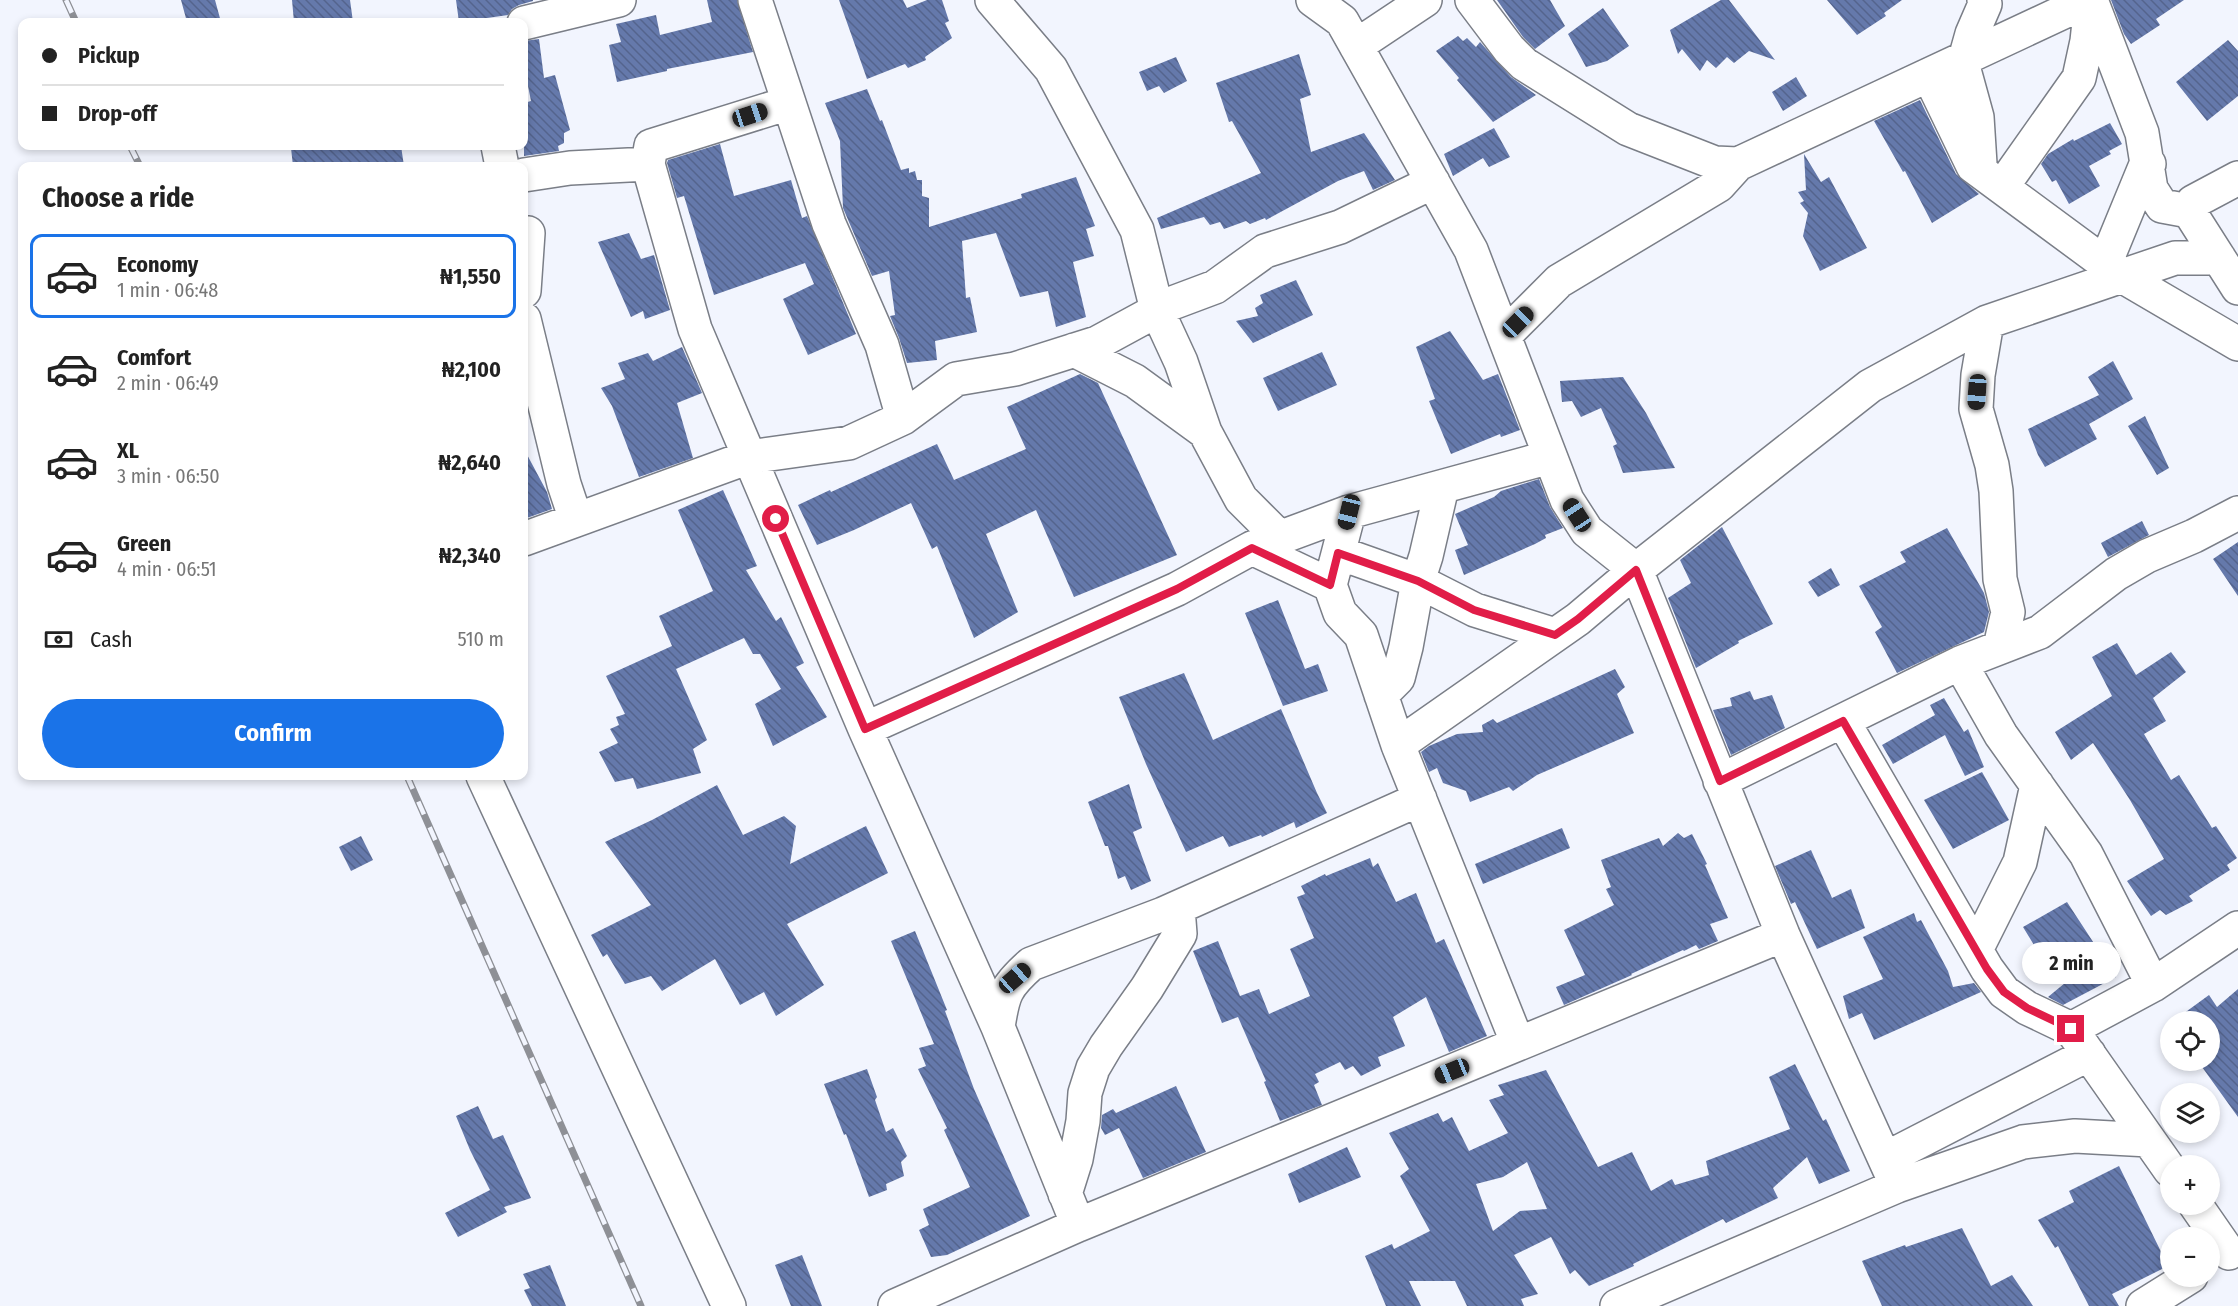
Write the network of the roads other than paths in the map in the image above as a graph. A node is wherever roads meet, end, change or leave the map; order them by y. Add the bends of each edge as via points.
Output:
1 (619, 0) edge
2 (755, 0) edge
3 (992, 0) edge
4 (1313, 0) edge
5 (1425, 0) edge
6 (1472, 0) edge
7 (1984, 0) edge
8 (2076, 3) edge
9 (528, 21) edge
10 (1356, 46) junction
11 (1966, 57) junction
12 (1929, 75) junction
13 (789, 103) junction
14 (2147, 162) junction
15 (648, 164) junction
16 (1738, 164) junction
17 (528, 174) edge
18 (2238, 178) edge
19 (1991, 180) junction
20 (1433, 182) junction
21 (2191, 207) junction
22 (2219, 258) junction
23 (2113, 270) junction
24 (2238, 288) edge
25 (1157, 310) junction
26 (1988, 322) junction
27 (528, 336) edge
28 (1504, 336) junction
29 (2238, 344) edge
30 (1074, 350) junction
31 (903, 418) junction
32 (1205, 432) junction
33 (749, 456) junction
34 (1550, 457) junction
35 (1442, 487) junction
36 (1349, 512) junction
37 (2238, 513) edge
38 (576, 520) junction
39 (528, 538) edge
40 (1266, 543) junction
41 (1338, 553) junction
42 (1636, 570) junction
43 (1418, 581) junction
44 (1330, 585) junction
45 (1555, 635) junction
46 (2000, 647) junction
47 (1960, 663) junction
48 (1381, 695) junction
49 (1843, 721) junction
50 (865, 729) junction
51 (1398, 745) junction
52 (485, 780) edge
53 (1720, 781) junction
54 (2037, 785) junction
55 (1420, 799) junction
56 (1187, 913) junction
57 (2238, 928) edge
58 (1783, 936) junction
59 (1976, 950) junction
60 (2153, 985) junction
61 (998, 1027) junction
62 (2080, 1041) junction
63 (1518, 1044) junction
64 (2149, 1140) junction
65 (2160, 1156) edge
66 (1891, 1173) junction
67 (1065, 1194) junction
68 (2202, 1215) edge
69 (1078, 1225) junction
70 (2226, 1255) edge
71 (2173, 1287) edge
72 (729, 1306) edge
73 (895, 1306) edge
74 (1617, 1306) edge
75 (2143, 1306) edge

1 - 9 street
2 - 13 street
3 - 25 street via 1051,69 1137,230
4 - 10 street via 1342,21
5 - 10 street
6 - 16 street via 1524,64 1628,129 1714,163
7 - 11 street
8 - 11 street
8 - 14 street via 2142,133
8 - 19 street via 2087,41 2079,78
10 - 20 street
11 - 12 street
11 - 19 street via 1963,66
12 - 16 street
12 - 19 street via 1973,166
13 - 15 street via 651,146
13 - 31 street via 829,224 882,345
14 - 21 street
14 - 23 street
15 - 17 street
15 - 33 street via 695,329
16 - 28 street via 1719,185 1559,281
18 - 21 street
19 - 23 street
20 - 25 street via 1340,227 1265,251 1215,287
20 - 28 street via 1471,250
21 - 22 street
22 - 23 street via 2175,258
22 - 24 street
23 - 26 street
23 - 29 street
25 - 30 street via 1097,343
25 - 32 street via 1181,362
26 - 42 street via 1870,386
26 - 46 street via 1976,409 1996,491 2000,579 2008,612
27 - 38 street
28 - 34 street
30 - 31 street via 1016,369 956,379
30 - 32 street via 1136,381
31 - 33 street via 849,443
32 - 40 street
33 - 38 street
33 - 50 street
34 - 35 street
34 - 42 street via 1567,500 1587,531
35 - 36 street
35 - 43 street
36 - 40 street
36 - 41 street
37 - 46 street via 2147,556 2040,632
38 - 39 street
40 - 44 street
40 - 50 street via 1177,589
41 - 43 street
41 - 44 street
42 - 45 street
42 - 53 street
43 - 45 street via 1474,610
43 - 48 street via 1398,678
44 - 48 street via 1340,613 1361,635
45 - 51 street
46 - 47 street
47 - 49 street
47 - 54 street via 2001,735
48 - 51 street
49 - 53 street
49 - 59 street
50 - 61 street
51 - 55 street
52 - 72 street
53 - 58 street
54 - 59 street via 2020,862
54 - 60 street via 2086,854
55 - 56 street
55 - 63 street
56 - 61 street via 1031,964 1015,978 1003,998
56 - 67 street via 1180,934 1093,1068 1085,1093 1076,1160
57 - 60 street
58 - 63 street
58 - 66 street
59 - 62 street via 2004,992
60 - 62 street
61 - 67 street
62 - 64 street
62 - 66 street
63 - 69 street
64 - 65 street
64 - 66 street via 2075,1136 2023,1142
66 - 74 street
67 - 69 street
68 - 70 street
69 - 73 street
71 - 75 street

